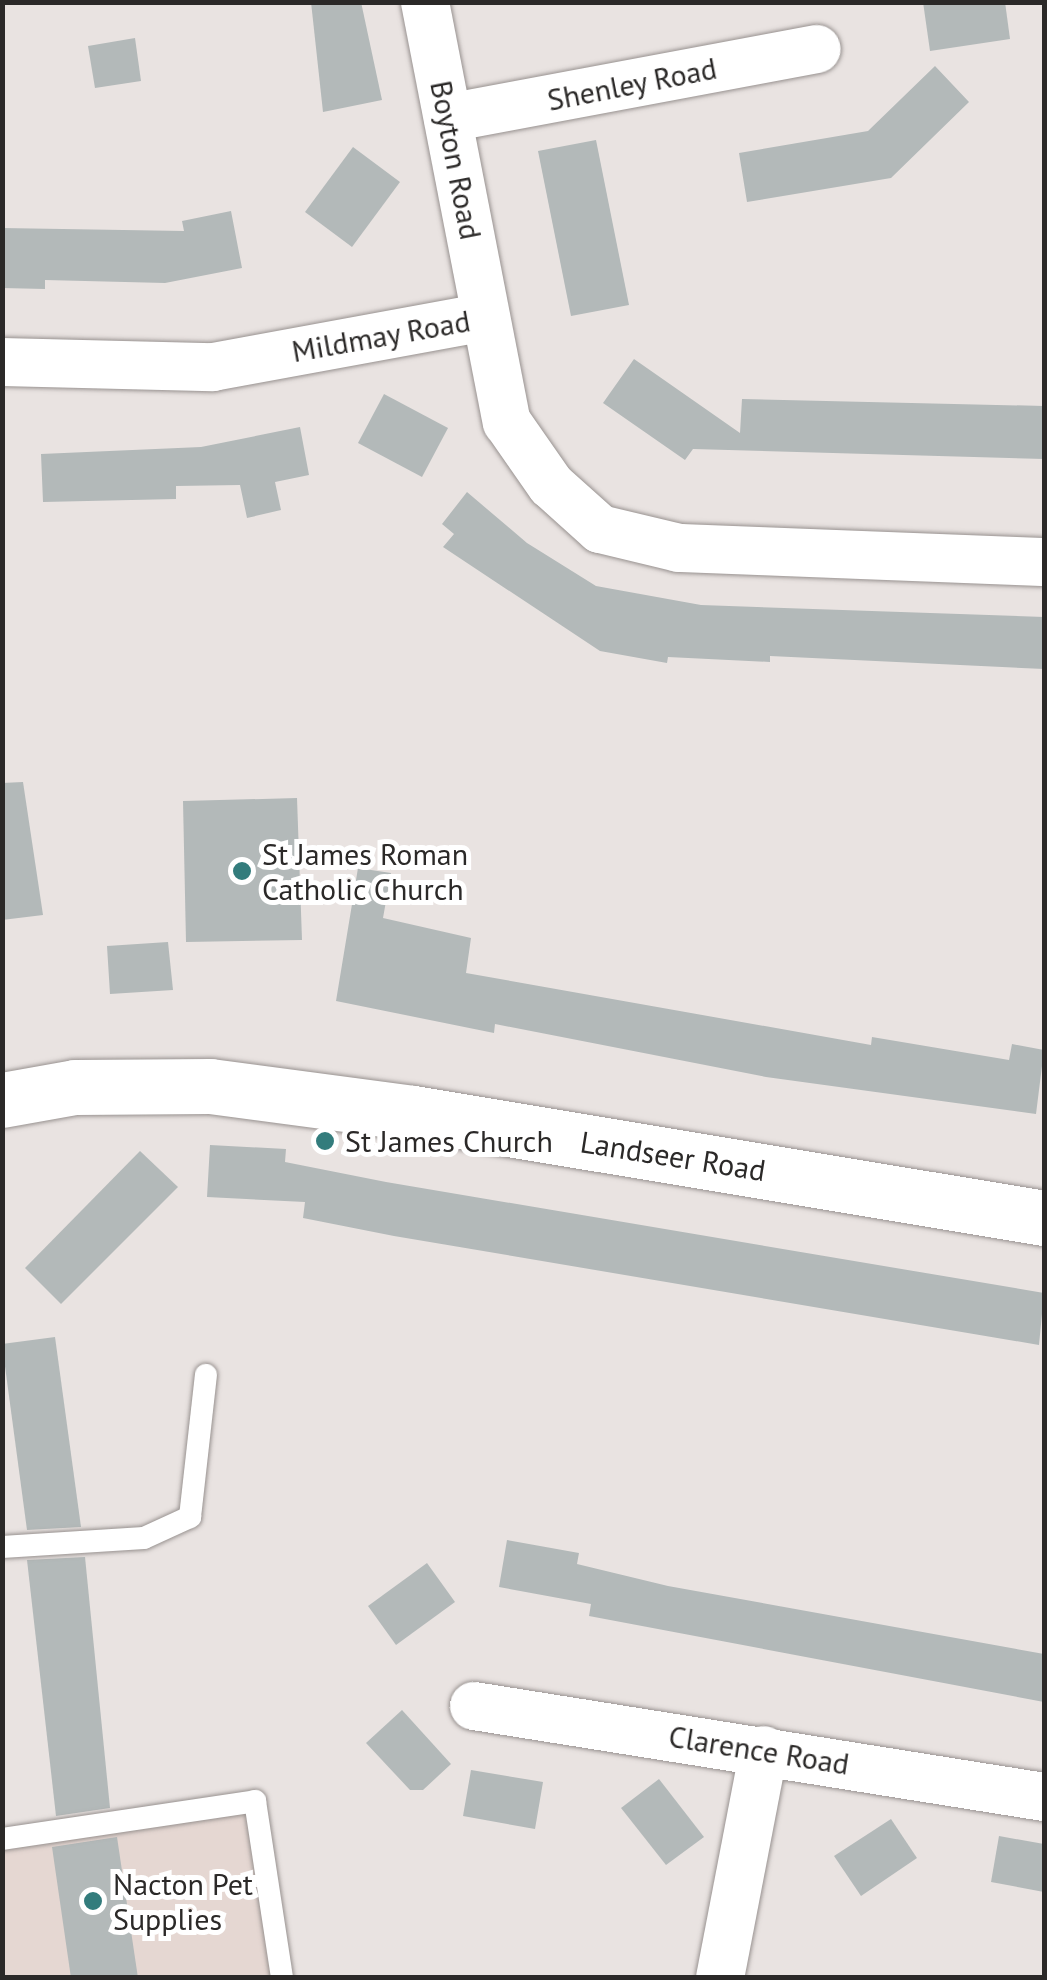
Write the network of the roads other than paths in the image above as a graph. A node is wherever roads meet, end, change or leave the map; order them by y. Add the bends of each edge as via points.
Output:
1 (426, 2) edge
2 (816, 50) dead end
3 (448, 118) junction
4 (485, 317) junction
5 (2, 362) edge
6 (1044, 562) edge
7 (2, 1100) edge
8 (1044, 1218) edge
9 (206, 1375) dead end
10 (2, 1547) edge
11 (474, 1706) dead end
12 (764, 1750) junction
13 (1044, 1797) edge
14 (2, 1839) edge
15 (282, 1978) edge
16 (720, 1978) edge

1 - 3 street, Boyton Road
2 - 3 street, Shenley Road
3 - 4 street, Boyton Road
4 - 5 street, Mildmay Road via 213,367
4 - 6 street, Mildmay Road via 507,422 551,485 600,529 679,548
7 - 8 street, Landseer Road via 75,1087 210,1086 413,1113
9 - 10 lane via 190,1516 144,1538
11 - 12 street, Clarence Road
12 - 13 street, Clarence Road
12 - 16 street
14 - 15 lane via 254,1801

